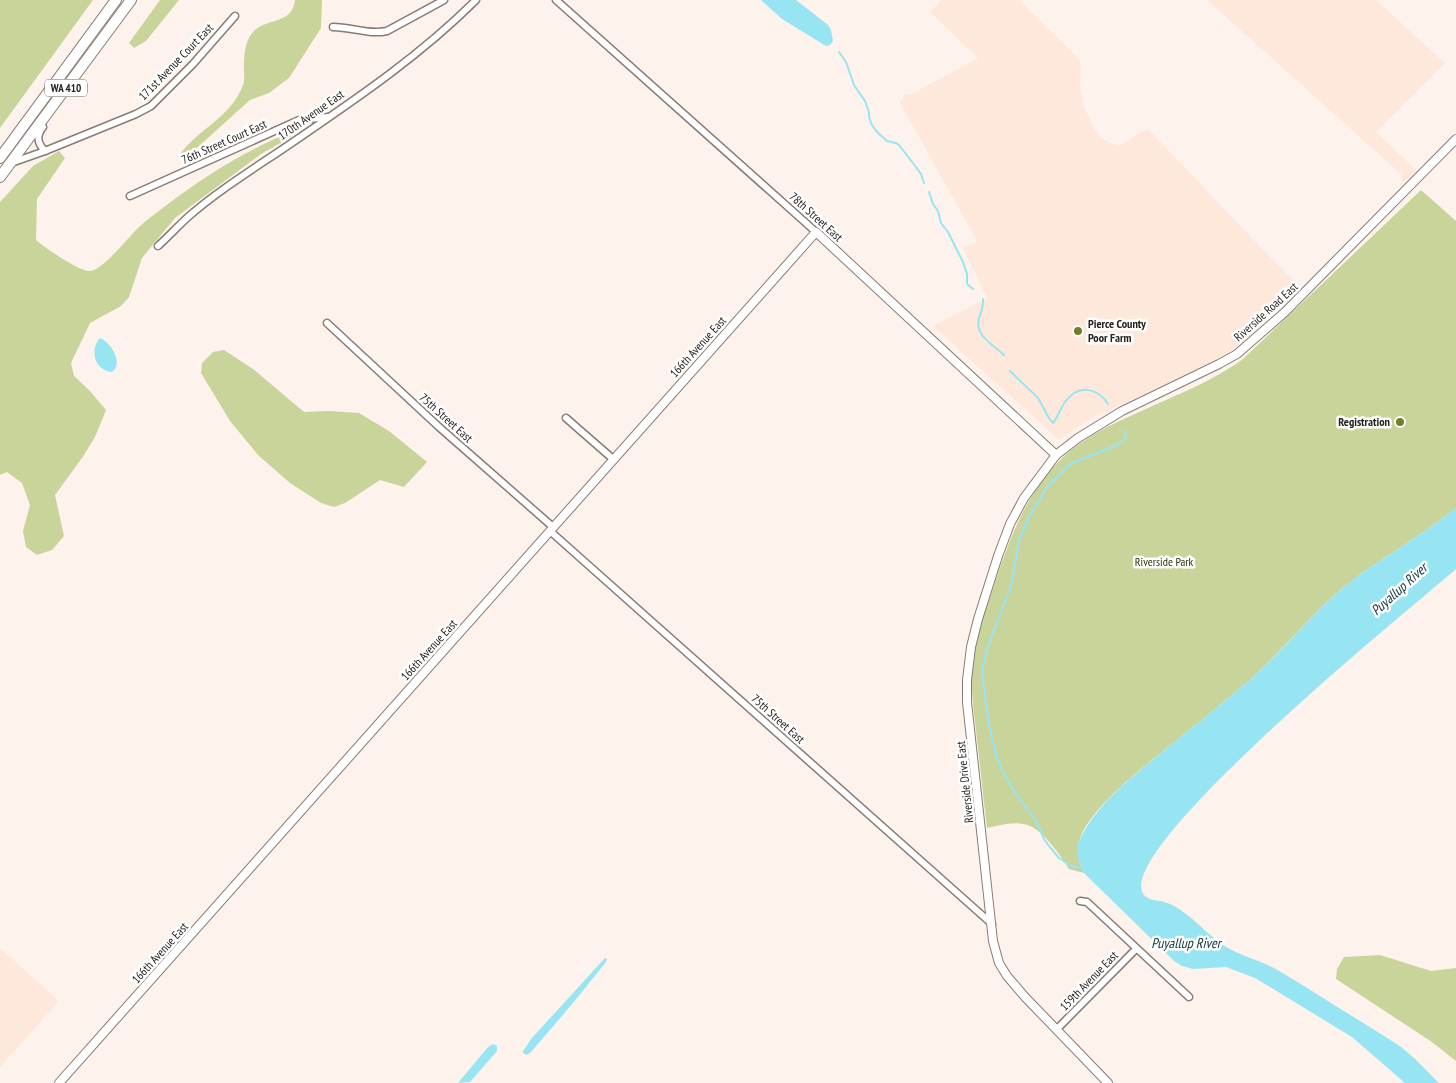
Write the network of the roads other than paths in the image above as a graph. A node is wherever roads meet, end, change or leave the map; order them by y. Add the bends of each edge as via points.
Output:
1 (116, 0) edge
2 (131, 0) edge
3 (444, 0) edge
4 (476, 0) edge
5 (556, 0) edge
6 (235, 16) dead end
7 (333, 27) dead end
8 (57, 100) junction
9 (329, 117) junction
10 (1456, 139) edge
11 (45, 151) junction
12 (0, 158) edge
13 (10, 163) junction
14 (0, 176) edge
15 (130, 196) dead end
16 (816, 232) junction
17 (158, 246) dead end
18 (327, 322) dead end
19 (566, 418) dead end
20 (1056, 455) junction
21 (613, 459) junction
22 (552, 529) junction
23 (1080, 901) dead end
24 (992, 924) junction
25 (1136, 949) junction
26 (1190, 996) dead end
27 (1057, 1030) junction
28 (59, 1083) edge
29 (1108, 1083) edge

1 - 12 highway, WA 410
2 - 8 highway, WA 410
3 - 7 street via 379,33
4 - 9 street, 170th Avenue East via 437,37
5 - 16 street, 78th Street East
6 - 11 street, 171st Avenue Court East via 151,106
8 - 11 street via 53,113 39,132 38,140
8 - 13 highway, WA 410
9 - 15 street, 76th Street Court East via 299,120
9 - 17 street, 170th Avenue East via 205,203
10 - 20 street, Riverside Road East via 1285,312 1237,354 1115,416
11 - 13 street, 171st Avenue Court East
13 - 14 highway, WA 410
16 - 20 street, 78th Street East
16 - 21 street, 166th Avenue East
18 - 22 street, 75th Street East
19 - 21 street
20 - 24 street, Riverside Drive East via 1024,498 1010,524 978,619 968,664 967,702
21 - 22 street, 166th Avenue East
22 - 24 street, 75th Street East
22 - 28 street, 166th Avenue East
23 - 25 street via 1087,902
24 - 27 street, Riverside Drive East via 993,941 1002,970
25 - 26 street
25 - 27 street, 159th Avenue East
27 - 29 street, Riverside Drive East

